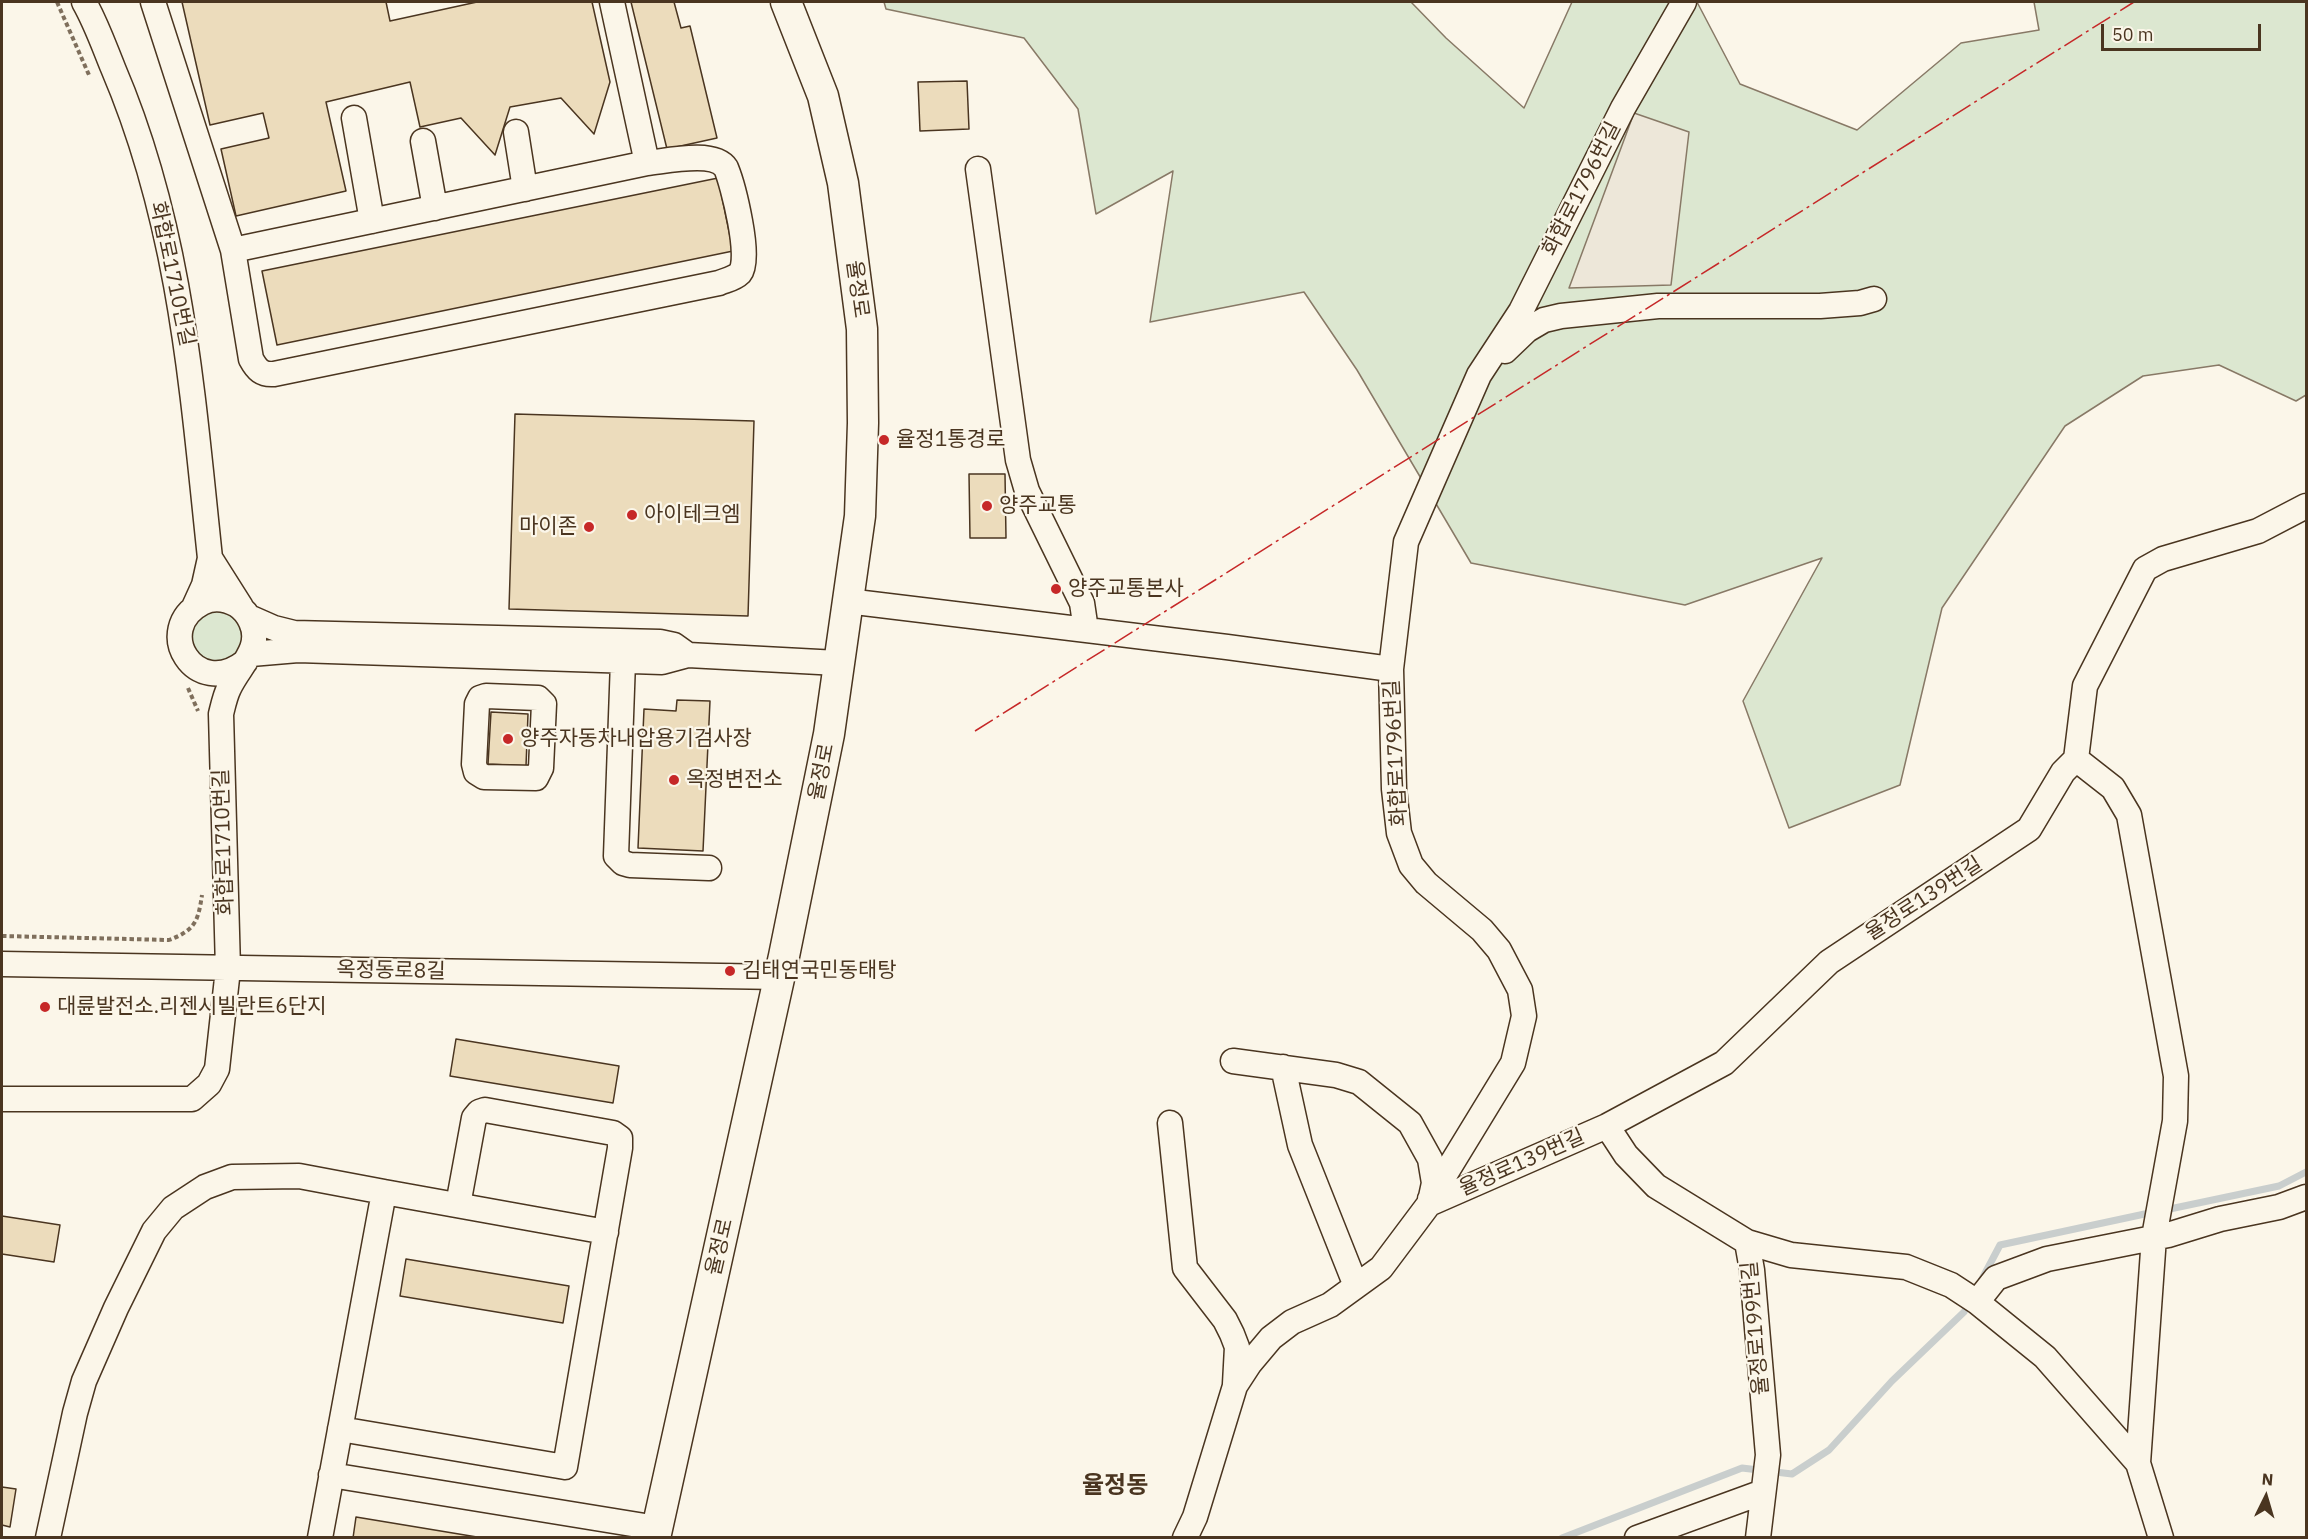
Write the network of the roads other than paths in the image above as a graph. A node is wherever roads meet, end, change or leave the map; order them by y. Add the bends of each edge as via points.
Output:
1 (84, 2) edge
2 (153, 2) edge
3 (612, 2) edge
4 (786, 2) edge
5 (1684, 2) edge
6 (354, 118) dead end
7 (516, 132) dead end
8 (423, 141) dead end
9 (647, 164) junction
10 (978, 169) dead end
11 (525, 189) junction
12 (435, 208) junction
13 (372, 221) junction
14 (233, 250) junction
15 (1874, 299) dead end
16 (1479, 375) junction
17 (2307, 506) edge
18 (210, 558) junction
19 (847, 601) junction
20 (194, 607) junction
21 (245, 612) junction
22 (1086, 630) junction
23 (688, 655) junction
24 (248, 658) junction
25 (532, 658) junction
26 (623, 661) junction
27 (838, 663) junction
28 (1391, 669) junction
29 (192, 676) junction
30 (529, 698) dead end
31 (211, 716) junction
32 (2076, 759) junction
33 (709, 868) dead end
34 (2, 964) edge
35 (228, 969) junction
36 (780, 977) junction
37 (1233, 1061) dead end
38 (1283, 1068) junction
39 (2, 1099) edge
40 (1170, 1123) dead end
41 (1606, 1126) junction
42 (384, 1192) junction
43 (2307, 1197) edge
44 (1429, 1202) junction
45 (458, 1205) junction
46 (606, 1232) junction
47 (2155, 1234) junction
48 (1747, 1242) junction
49 (1356, 1286) junction
50 (1977, 1302) junction
51 (1235, 1386) junction
52 (340, 1429) junction
53 (2138, 1463) junction
54 (331, 1475) junction
55 (1763, 1489) junction
56 (656, 1533) edge
57 (48, 1538) edge
58 (320, 1538) edge
59 (1185, 1538) edge
60 (1637, 1538) edge
61 (1758, 1538) edge
62 (2161, 1538) edge

1 - 18 street, 화합로1710번길 via 125,96 172,256 190,360
2 - 14 street
3 - 9 street
4 - 19 main road, 율정로 via 823,96 843,183 862,329 860,516
5 - 16 street, 화합로1796번길 via 1623,108 1521,310
6 - 13 street
7 - 11 street
8 - 12 street
9 - 11 street
9 - 14 street via 704,158 723,162 744,246 740,272 719,283 268,375 256,369 251,360
10 - 22 street via 1018,460 1027,491 1082,603
11 - 12 street
12 - 13 street
13 - 14 street
15 - 16 street, 화합로1796번길 via 1820,306 1658,306 1561,315 1527,330
16 - 28 street, 화합로1796번길 via 1406,542
17 - 32 street via 2258,531 2163,559 2145,569 2085,686
18 - 20 street
18 - 21 street
19 - 22 street, 화합로1796번길
19 - 27 main road, 율정로
20 - 21 street via 218,599 230,601
20 - 29 street via 183,621 179,640
21 - 23 street via 274,628 294,633 660,642 674,645
21 - 24 street via 254,628 255,640
22 - 28 street, 화합로1796번길
23 - 26 street via 662,662
23 - 27 street
24 - 25 street via 298,650
24 - 29 street via 236,670 224,674
24 - 31 street
25 - 26 street
25 - 30 street
26 - 33 street via 616,856 630,865
27 - 36 main road, 율정로 via 829,734
28 - 44 street, 화합로1796번길 via 1394,789 1399,833 1411,865 1426,884 1482,930 1498,950 1520,990 1524,1016 1513,1063
29 - 31 street
31 - 35 street, 화합로1710번길
32 - 41 street, 율정로139번길 via 2063,772 2029,829 1829,962 1724,1064
32 - 47 street via 2113,788 2129,815 2176,1076 2175,1121
34 - 35 street, 옥정동로8길
35 - 36 street, 옥정동로8길
35 - 39 street, 화합로1710번길 via 217,1069 209,1084 192,1099
36 - 56 main road, 율정로
37 - 38 street, 율정로139번길
38 - 44 street, 율정로139번길 via 1351,1078 1410,1123 1430,1159 1434,1183
38 - 49 street via 1300,1145
40 - 51 street, 율정로139번길 via 1185,1268 1232,1334 1237,1347
41 - 44 street, 율정로139번길
41 - 48 street, 율정로199번길 via 1626,1155 1656,1185
42 - 45 street
42 - 52 street
42 - 57 street via 299,1176 232,1177 205,1187 173,1208 154,1231 84,1381
43 - 47 street via 2279,1207
44 - 49 street, 율정로139번길 via 1381,1268
45 - 46 street
45 - 46 street via 474,1118 479,1112 613,1133 621,1142
46 - 52 street via 565,1467
47 - 50 street via 2047,1259 1996,1278
47 - 53 street
48 - 50 street via 1791,1255 1906,1267 1951,1285
48 - 55 street, 율정로199번길 via 1768,1455
49 - 51 street, 율정로139번길 via 1271,1338
50 - 53 street via 2045,1357
51 - 59 street, 율정로139번길
52 - 54 street
53 - 62 street
54 - 56 street
54 - 58 street
55 - 60 street
55 - 61 street

